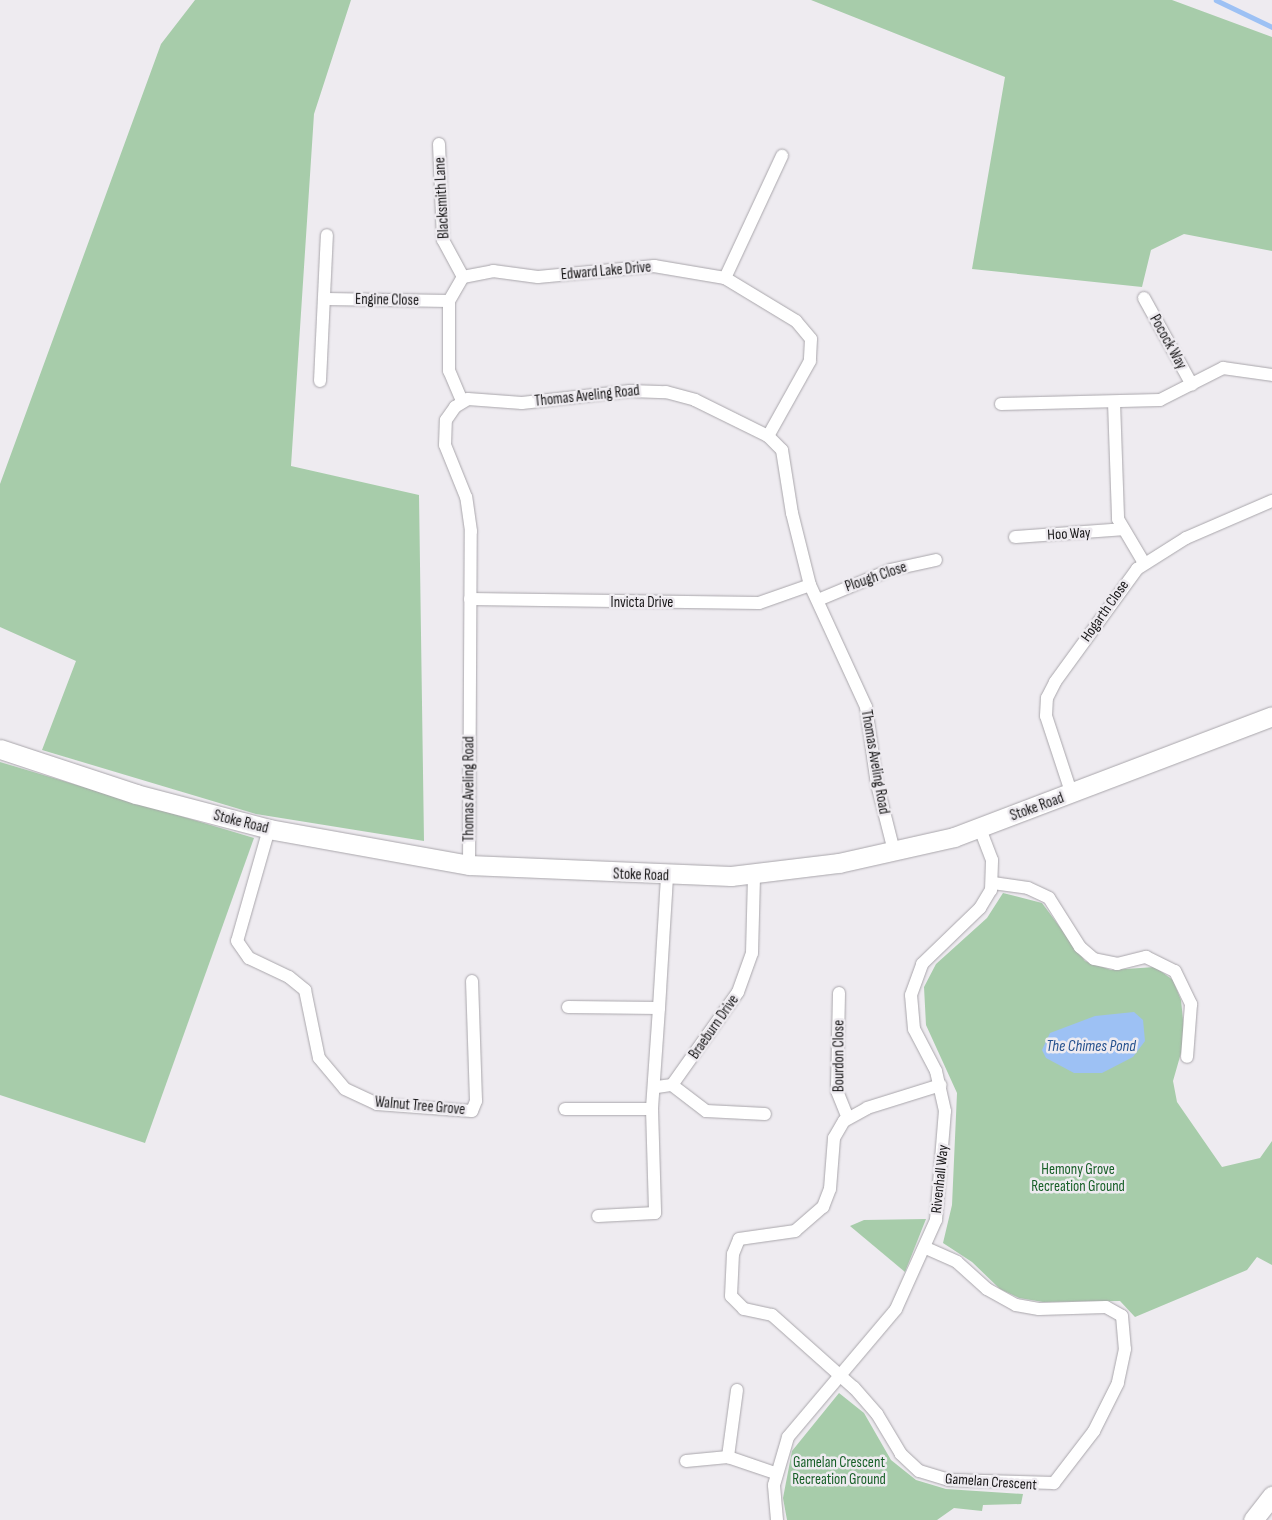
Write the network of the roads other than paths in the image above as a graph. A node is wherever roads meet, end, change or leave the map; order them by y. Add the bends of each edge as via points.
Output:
1 (439, 144) dead end
2 (782, 156) dead end
3 (327, 236) dead end
4 (463, 277) junction
5 (725, 278) junction
6 (326, 298) junction
7 (1144, 298) dead end
8 (448, 301) junction
9 (1272, 375) edge
10 (320, 381) dead end
11 (1192, 385) junction
12 (462, 401) junction
13 (1114, 402) junction
14 (1000, 404) dead end
15 (768, 436) junction
16 (1272, 501) edge
17 (1123, 529) junction
18 (1015, 536) dead end
19 (936, 560) dead end
20 (1144, 563) junction
21 (810, 585) junction
22 (470, 599) junction
23 (818, 600) junction
24 (1272, 716) edge
25 (0, 748) edge
26 (1072, 795) junction
27 (980, 828) junction
28 (269, 829) junction
29 (894, 851) junction
30 (469, 865) junction
31 (754, 875) junction
32 (667, 876) junction
33 (993, 883) junction
34 (472, 982) dead end
35 (839, 993) dead end
36 (568, 1007) dead end
37 (659, 1008) junction
38 (1187, 1057) dead end
39 (672, 1085) junction
40 (941, 1085) junction
41 (657, 1087) junction
42 (565, 1109) dead end
43 (652, 1109) junction
44 (765, 1114) dead end
45 (848, 1118) junction
46 (598, 1216) dead end
47 (926, 1248) junction
48 (840, 1376) junction
49 (737, 1390) dead end
50 (728, 1457) junction
51 (686, 1461) dead end
52 (775, 1473) junction
53 (1272, 1496) edge
54 (777, 1520) edge
55 (1253, 1520) edge

1 - 4 street, Blacksmith Lane via 443,240
2 - 5 street
3 - 6 street
4 - 5 street, Edward Lake Drive via 494,271 538,277 654,266
4 - 8 street
5 - 15 street, Edward Lake Drive via 796,321 814,344 810,361
6 - 8 street, Engine Close
6 - 10 street
7 - 11 street, Pocock Way
8 - 12 street via 449,371
9 - 11 street via 1228,367
11 - 13 street via 1164,400
12 - 15 street, Thomas Aveling Road via 522,403 614,391 666,392 694,400
12 - 22 street, Thomas Aveling Road via 444,427 469,512
13 - 14 street
13 - 17 street via 1117,509
15 - 21 street, Thomas Aveling Road via 786,457 792,513
16 - 20 street, Hogarth Close via 1203,530
17 - 18 street, Hoo Way
17 - 20 street
19 - 23 street, Plough Close via 890,570
20 - 26 street, Hogarth Close via 1128,578 1048,694 1047,720
21 - 22 street, Invicta Drive via 774,601 750,603
21 - 23 street, Thomas Aveling Road
22 - 30 street, Thomas Aveling Road
23 - 29 street, Thomas Aveling Road via 866,707 877,784
24 - 26 street, Stoke Road
25 - 28 street, Stoke Road via 136,794
26 - 27 street, Stoke Road
27 - 29 street, Stoke Road
27 - 33 street via 992,860
28 - 30 street, Stoke Road
28 - 34 street, Walnut Tree Grove via 238,941 249,958 289,977 305,990 317,1052 345,1089 377,1104 472,1111 476,1101
29 - 31 street, Stoke Road
30 - 32 street, Stoke Road
31 - 32 street, Stoke Road
31 - 39 street, Braeburn Drive via 754,934 746,972 731,1006
32 - 37 street
33 - 38 street via 1044,895 1080,947 1094,958 1117,964 1146,957 1175,971 1191,1004
33 - 40 street, Rivenhall Way via 987,899 928,958 913,984 910,1007 914,1029
35 - 45 street, Bourdon Close via 836,1091
36 - 37 street
37 - 41 street
39 - 41 street
39 - 44 street via 706,1111
40 - 45 street
40 - 47 street, Rivenhall Way via 945,1111 938,1204
41 - 43 street
42 - 43 street
43 - 46 street via 655,1213
45 - 48 street, Gamelan Crescent via 834,1138 830,1188 823,1207 795,1231 739,1239 732,1254 731,1292 740,1307 772,1315
47 - 48 street, Rivenhall Way via 896,1309
47 - 48 street, Gamelan Crescent via 957,1262 987,1289 1016,1304 1039,1309 1106,1307 1119,1312 1125,1324 1123,1365 1094,1431 1063,1476 1048,1485 937,1478 907,1461 878,1414
48 - 52 street, Rivenhall Way via 788,1437
49 - 50 street
50 - 51 street
50 - 52 street
52 - 54 street, Rivenhall Way
53 - 55 street

